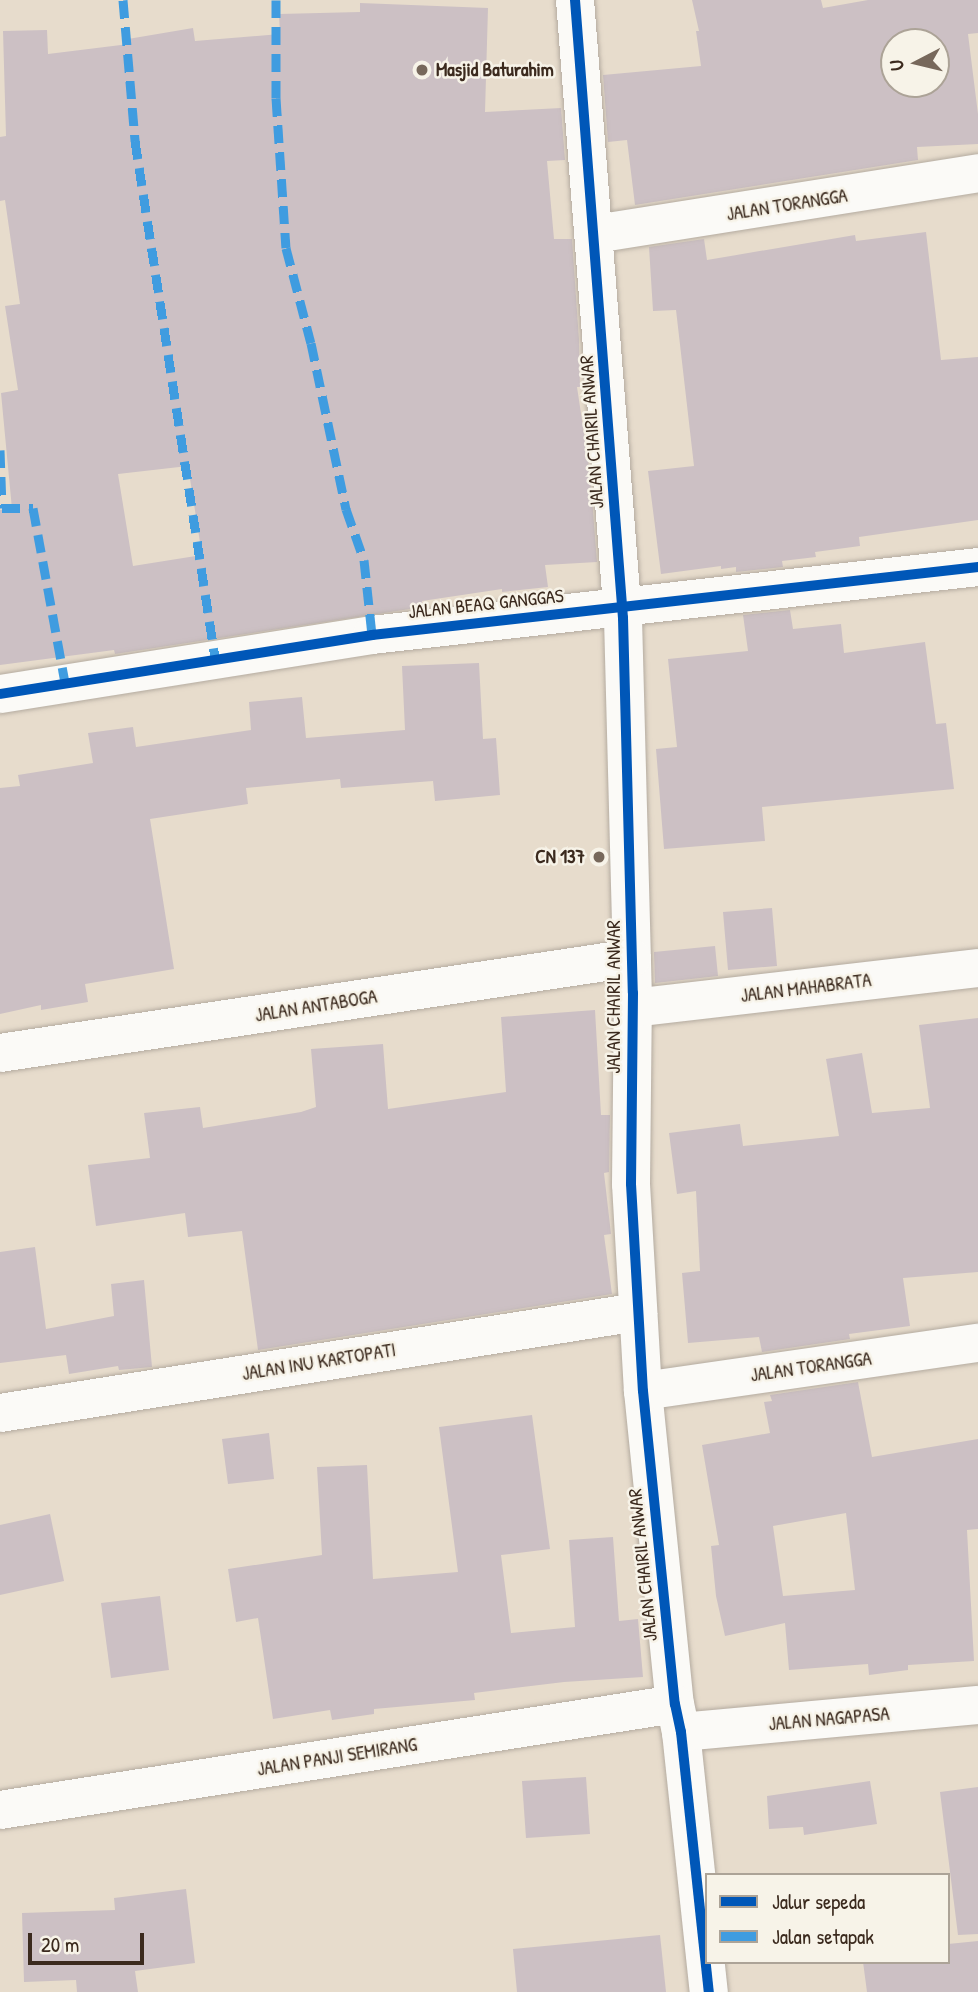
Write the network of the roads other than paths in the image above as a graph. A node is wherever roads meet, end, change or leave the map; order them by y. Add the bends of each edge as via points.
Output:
1 (575, 0) edge
2 (978, 173) edge
3 (595, 234) junction
4 (978, 566) edge
5 (622, 607) junction
6 (0, 694) edge
7 (632, 958) junction
8 (978, 968) edge
9 (633, 1008) junction
10 (0, 1053) edge
11 (638, 1312) junction
12 (978, 1343) edge
13 (643, 1391) junction
14 (0, 1413) edge
15 (978, 1705) edge
16 (678, 1718) junction
17 (0, 1810) edge
18 (705, 1957) edge
19 (706, 1964) edge
20 (709, 1992) edge

1 - 3 street, JALAN CHAIRIL ANWAR
2 - 3 street, JALAN TORANGGA
3 - 5 street, JALAN CHAIRIL ANWAR
4 - 5 street, JALAN BEAQ GANGGAS
5 - 6 street, JALAN BEAQ GANGGAS via 372,635
5 - 7 street, JALAN CHAIRIL ANWAR
7 - 9 street, JALAN CHAIRIL ANWAR
7 - 10 street, JALAN ANTABOGA
8 - 9 street, JALAN MAHABRATA
9 - 11 street, JALAN CHAIRIL ANWAR via 631,1184
11 - 13 street, JALAN CHAIRIL ANWAR
11 - 14 street, JALAN INU KARTOPATI
12 - 13 street, JALAN TORANGGA
13 - 16 street, JALAN CHAIRIL ANWAR
15 - 16 street, JALAN NAGAPASA
16 - 17 street, JALAN PANJI SEMIRANG
16 - 18 street, JALAN CHAIRIL ANWAR
19 - 20 street, JALAN CHAIRIL ANWAR

